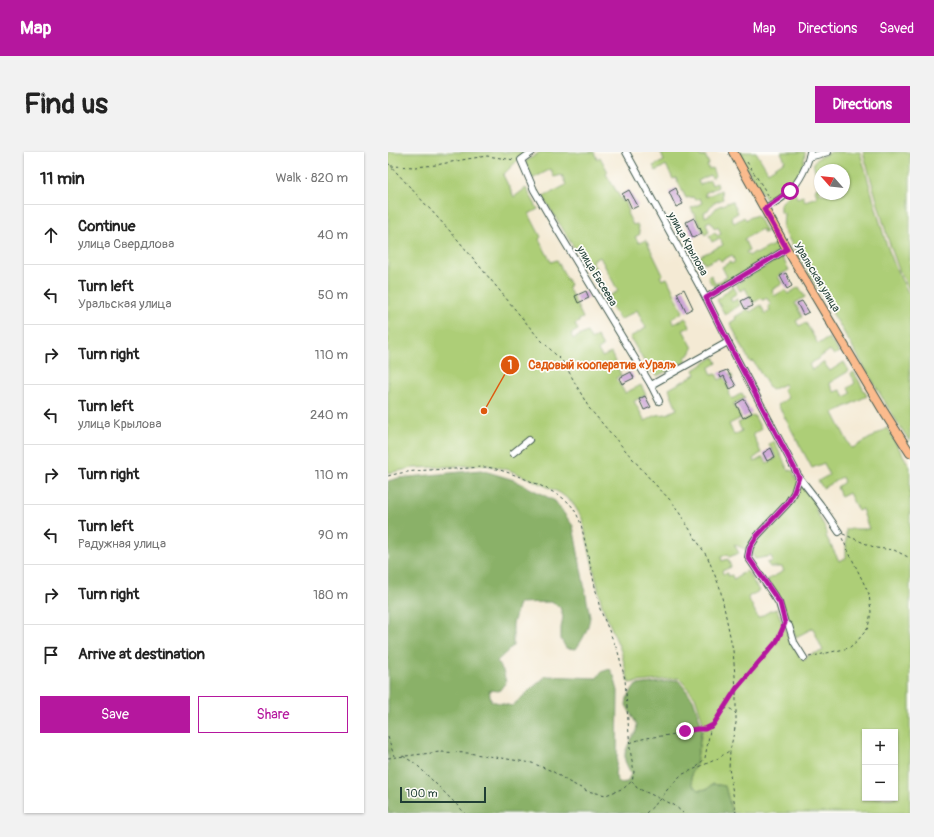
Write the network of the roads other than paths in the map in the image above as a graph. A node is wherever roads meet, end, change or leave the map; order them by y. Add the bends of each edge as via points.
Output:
1 (532, 152) edge
2 (626, 152) edge
3 (733, 152) edge
4 (828, 152) edge
5 (809, 155) edge
6 (764, 209) junction
7 (787, 249) junction
8 (706, 298) junction
9 (728, 342) junction
10 (651, 385) junction
11 (659, 401) dead end
12 (529, 440) dead end
13 (513, 453) dead end
14 (910, 454) edge
15 (799, 477) junction
16 (839, 532) road end
17 (804, 658) road end

1 - 10 street, улица Евсеева via 521,160 534,190
2 - 8 street, улица Крылова
3 - 6 main road, Уральская улица
4 - 5 street
5 - 6 street via 800,178 790,191
6 - 7 main road, Уральская улица
7 - 8 street
7 - 14 main road, Уральская улица
8 - 9 street, улица Крылова
9 - 10 street
9 - 15 street, улица Крылова
10 - 11 street, улица Евсеева
12 - 13 street
15 - 16 street, улица Крылова
15 - 17 street via 787,504 757,536 750,547 748,557 780,603 785,623 789,626 794,642

